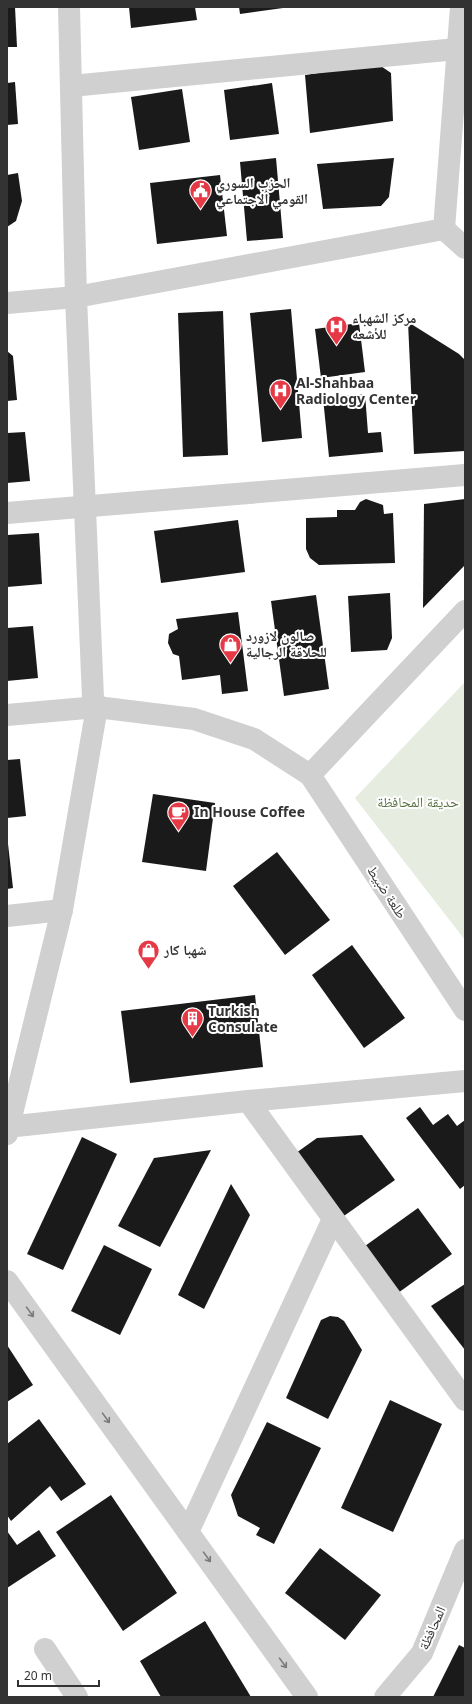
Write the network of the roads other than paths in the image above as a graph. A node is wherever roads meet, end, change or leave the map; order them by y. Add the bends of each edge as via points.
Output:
1 (69, 7) edge
2 (460, 7) edge
3 (457, 50) junction
4 (71, 86) junction
5 (444, 229) junction
6 (465, 248) edge
7 (76, 297) junction
8 (7, 303) edge
9 (465, 475) edge
10 (85, 505) junction
11 (7, 513) edge
12 (465, 611) edge
13 (97, 707) junction
14 (7, 715) edge
15 (310, 775) junction
16 (62, 910) junction
17 (7, 916) edge
18 (465, 1010) edge
19 (465, 1081) edge
20 (248, 1101) junction
21 (8, 1129) edge
22 (333, 1219) junction
23 (7, 1281) edge
24 (465, 1400) edge
25 (188, 1532) junction
26 (465, 1550) edge
27 (45, 1649) dead end
28 (77, 1697) edge
29 (307, 1697) edge
30 (385, 1697) edge

1 - 4 street
2 - 3 street
3 - 4 street
3 - 5 street
4 - 7 street
5 - 6 street
5 - 7 street
7 - 8 street
7 - 10 street
9 - 10 street
10 - 11 street
10 - 13 street via 94,698
12 - 15 street
13 - 14 street
13 - 15 street via 194,719 254,739
13 - 16 street
15 - 18 street, طلعة ضبيط
16 - 17 street
16 - 21 street
19 - 20 street
20 - 21 street
20 - 22 street
22 - 24 street
22 - 25 street
23 -> 25 street
25 -> 29 street
26 - 30 street, المحافظة via 422,1653
27 - 28 street

